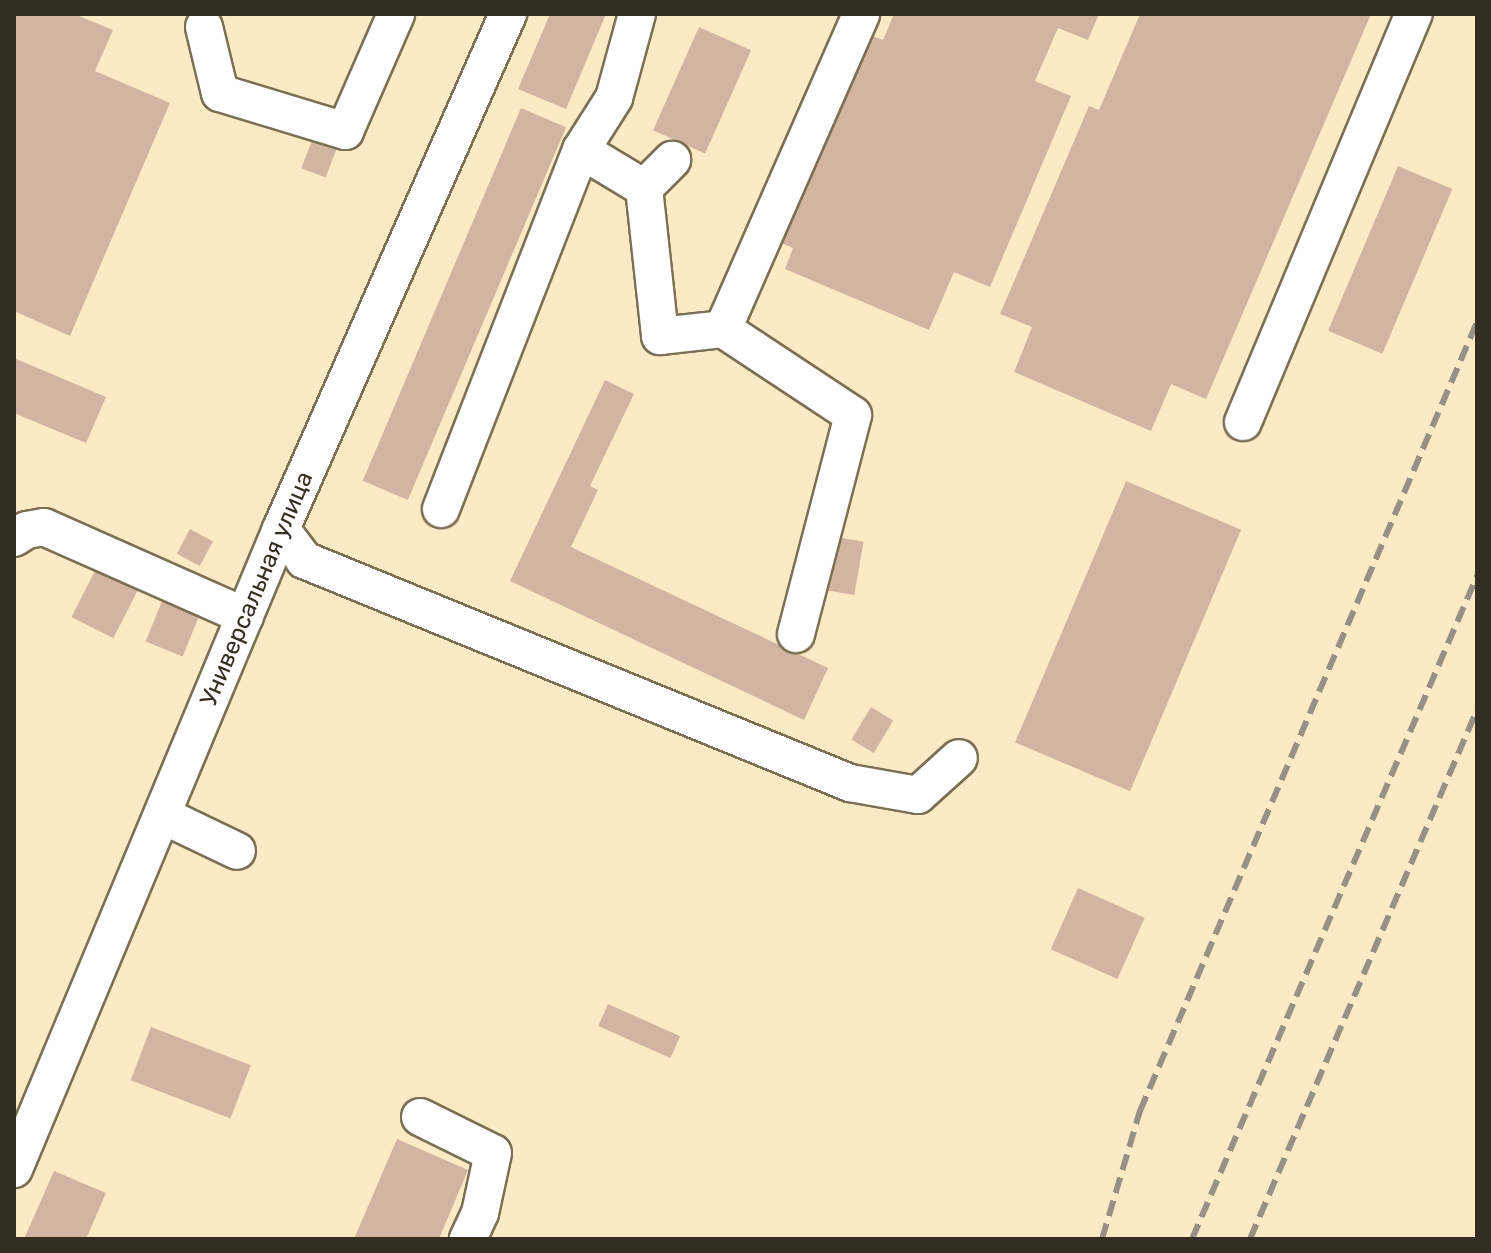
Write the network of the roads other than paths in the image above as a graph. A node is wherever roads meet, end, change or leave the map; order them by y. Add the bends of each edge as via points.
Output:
1 (396, 14) edge
2 (508, 14) edge
3 (637, 14) edge
4 (861, 14) edge
5 (1414, 14) edge
6 (201, 18) edge
7 (581, 150) junction
8 (672, 160) dead end
9 (644, 188) junction
10 (723, 329) junction
11 (1243, 422) dead end
12 (441, 509) dead end
13 (281, 529) junction
14 (14, 538) edge
15 (245, 616) junction
16 (796, 634) dead end
17 (959, 758) dead end
18 (162, 815) junction
19 (237, 851) dead end
20 (420, 1117) dead end
21 (14, 1169) edge
22 (468, 1239) edge

1 - 6 street via 345,131 220,93
2 - 13 street, Универсальная улица
3 - 7 street via 614,98
4 - 10 street
5 - 11 street
7 - 9 street
7 - 12 street
8 - 9 street
9 - 10 street via 660,336
10 - 16 street via 853,415
13 - 15 street, Универсальная улица
13 - 17 street via 304,560 850,783 918,795
14 - 15 street via 44,527
15 - 18 street, Универсальная улица
18 - 19 street
18 - 21 street, Универсальная улица
20 - 22 street via 493,1153 480,1213

